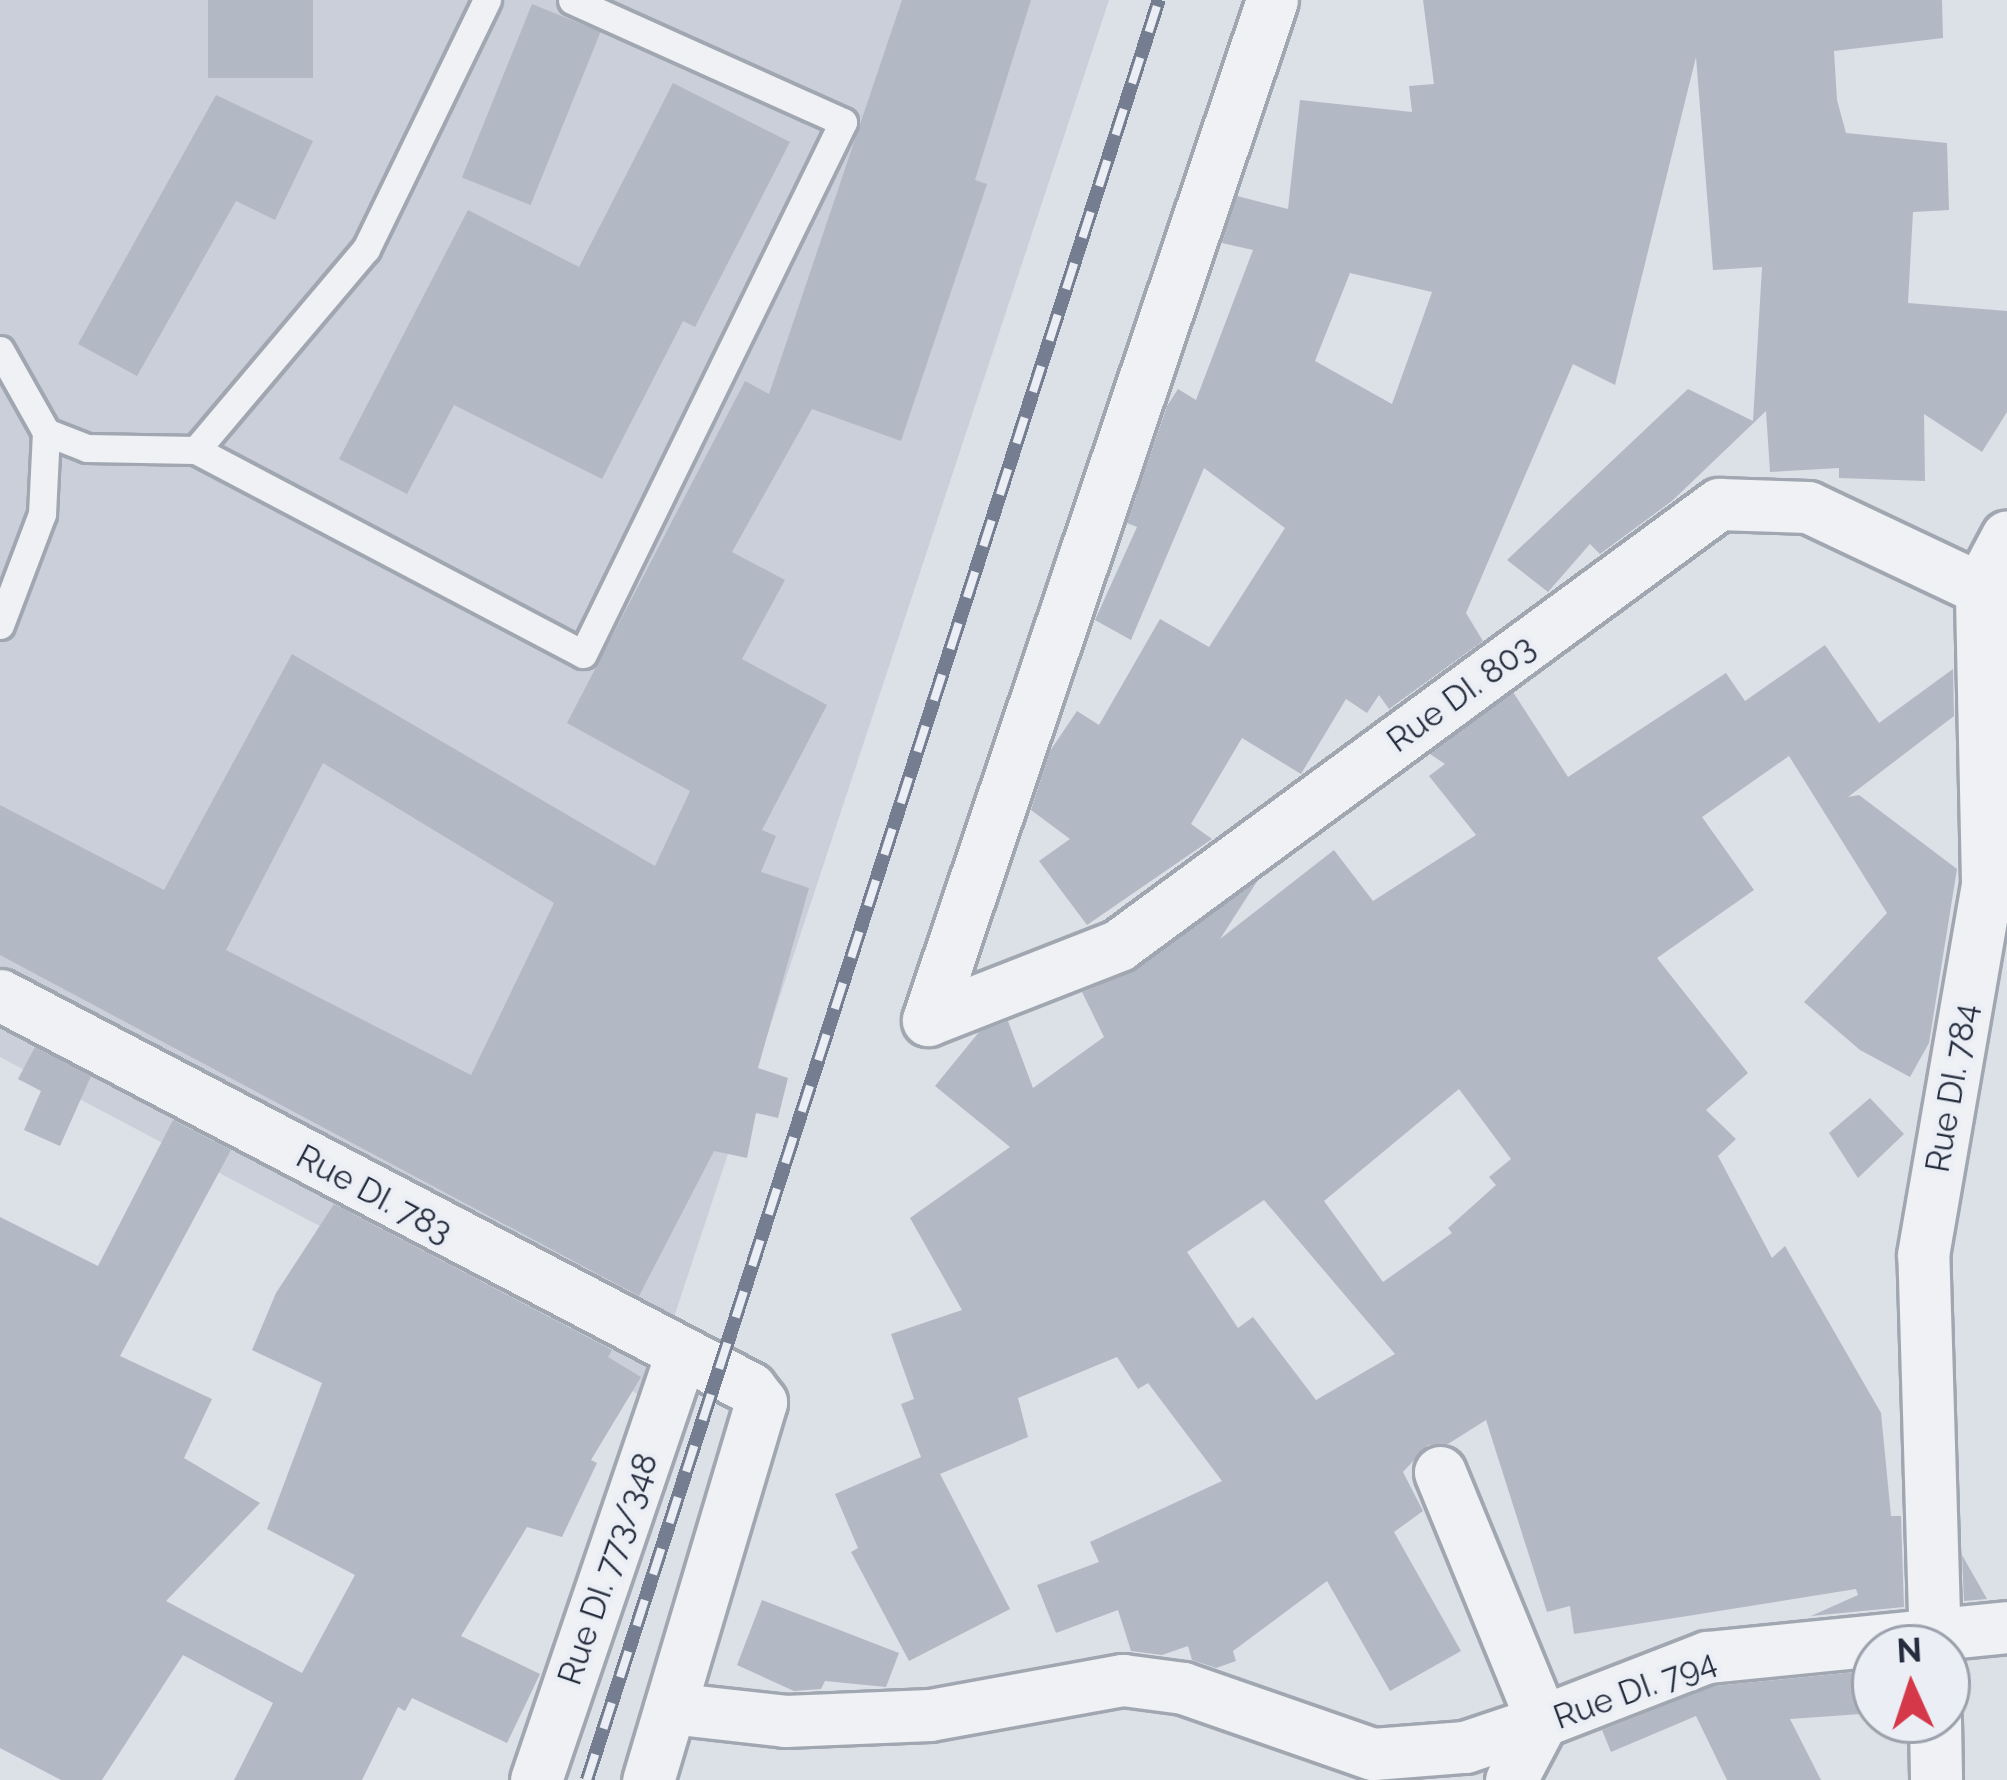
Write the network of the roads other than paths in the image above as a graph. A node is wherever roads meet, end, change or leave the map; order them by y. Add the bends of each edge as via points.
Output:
1 (487, 0) edge
2 (572, 0) edge
3 (1273, 0) edge
4 (0, 350) edge
5 (46, 432) junction
6 (196, 450) junction
7 (2007, 536) edge
8 (1994, 593) edge
9 (0, 625) edge
10 (0, 995) edge
11 (680, 1357) junction
12 (1440, 1472) dead end
13 (1934, 1624) edge
14 (2007, 1627) edge
15 (1971, 1634) edge
16 (1851, 1647) edge
17 (670, 1708) junction
18 (1542, 1721) junction
19 (1935, 1744) edge
20 (536, 1780) edge
21 (648, 1780) edge
22 (1511, 1780) edge
23 (1936, 1780) edge

1 - 6 lane via 366,249
2 - 6 lane via 843,122 583,654
3 - 8 street, Rue DI. 803 via 928,1020 1119,945 1720,504 1808,507
4 - 5 lane
5 - 6 lane via 87,448
5 - 9 lane via 42,514
7 - 8 street, Rue DI. 784
8 - 13 street, Rue DI. 784 via 1987,883 1923,1255
10 - 11 street, Rue DI. 783
11 - 17 street, Rue DI. 783 via 750,1388 761,1402
11 - 20 street, Rue DI. 773/348
12 - 18 street
14 - 15 street, Rue DI. 794
16 - 18 street, Rue DI. 794 via 1708,1658
17 - 18 street via 785,1721 930,1715 1123,1680 1183,1688 1373,1754 1465,1748
17 - 21 street
18 - 22 street, Rue DI. 794
19 - 23 street

